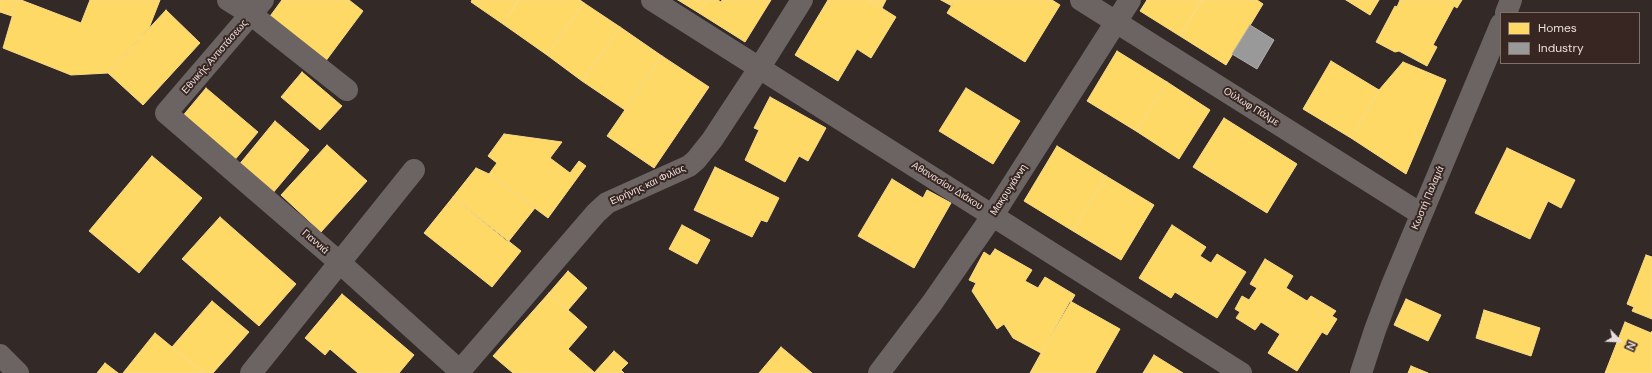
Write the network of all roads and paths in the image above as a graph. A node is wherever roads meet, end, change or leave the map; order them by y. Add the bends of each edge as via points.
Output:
1 (228, 0) edge
2 (652, 0) edge
3 (802, 0) edge
4 (1081, 0) edge
5 (1130, 0) edge
6 (1511, 0) edge
7 (258, 8) edge
8 (1506, 12) edge
9 (1116, 23) junction
10 (1500, 26) edge
11 (760, 67) junction
12 (347, 90) dead end
13 (166, 112) joint
14 (414, 170) dead end
15 (1421, 214) junction
16 (993, 216) junction
17 (339, 262) junction
18 (0, 355) edge
19 (460, 372) edge
20 (18, 373) edge
21 (251, 373) edge
22 (878, 373) edge
23 (1241, 373) edge
24 (1361, 373) edge

1 - 7 street
2 - 11 street, Αθανασίου Διάκου
3 - 11 street, Ειρήνης και Φιλίας
4 - 9 street, Ούλωφ Πάλμε
5 - 9 street, Μακρυγιάννη
6 - 8 street
7 - 12 street
7 - 13 street, Εθνικής Αντιστάσεως
9 - 15 street, Ούλωφ Πάλμε
9 - 16 street, Μακρυγιάννη
10 - 15 street, Κωστή Παλαμά
11 - 16 street, Αθανασίου Διάκου
11 - 19 street, Ειρήνης και Φιλίας via 696,160 689,166 607,203
13 - 17 street, Γιαννιά
14 - 17 street
15 - 24 street, Κωστή Παλαμά via 1374,330
16 - 22 street, Μακρυγιάννη via 932,303
16 - 23 street, Αθανασίου Διάκου
17 - 19 street, Γιαννιά
17 - 21 street
18 - 20 street

